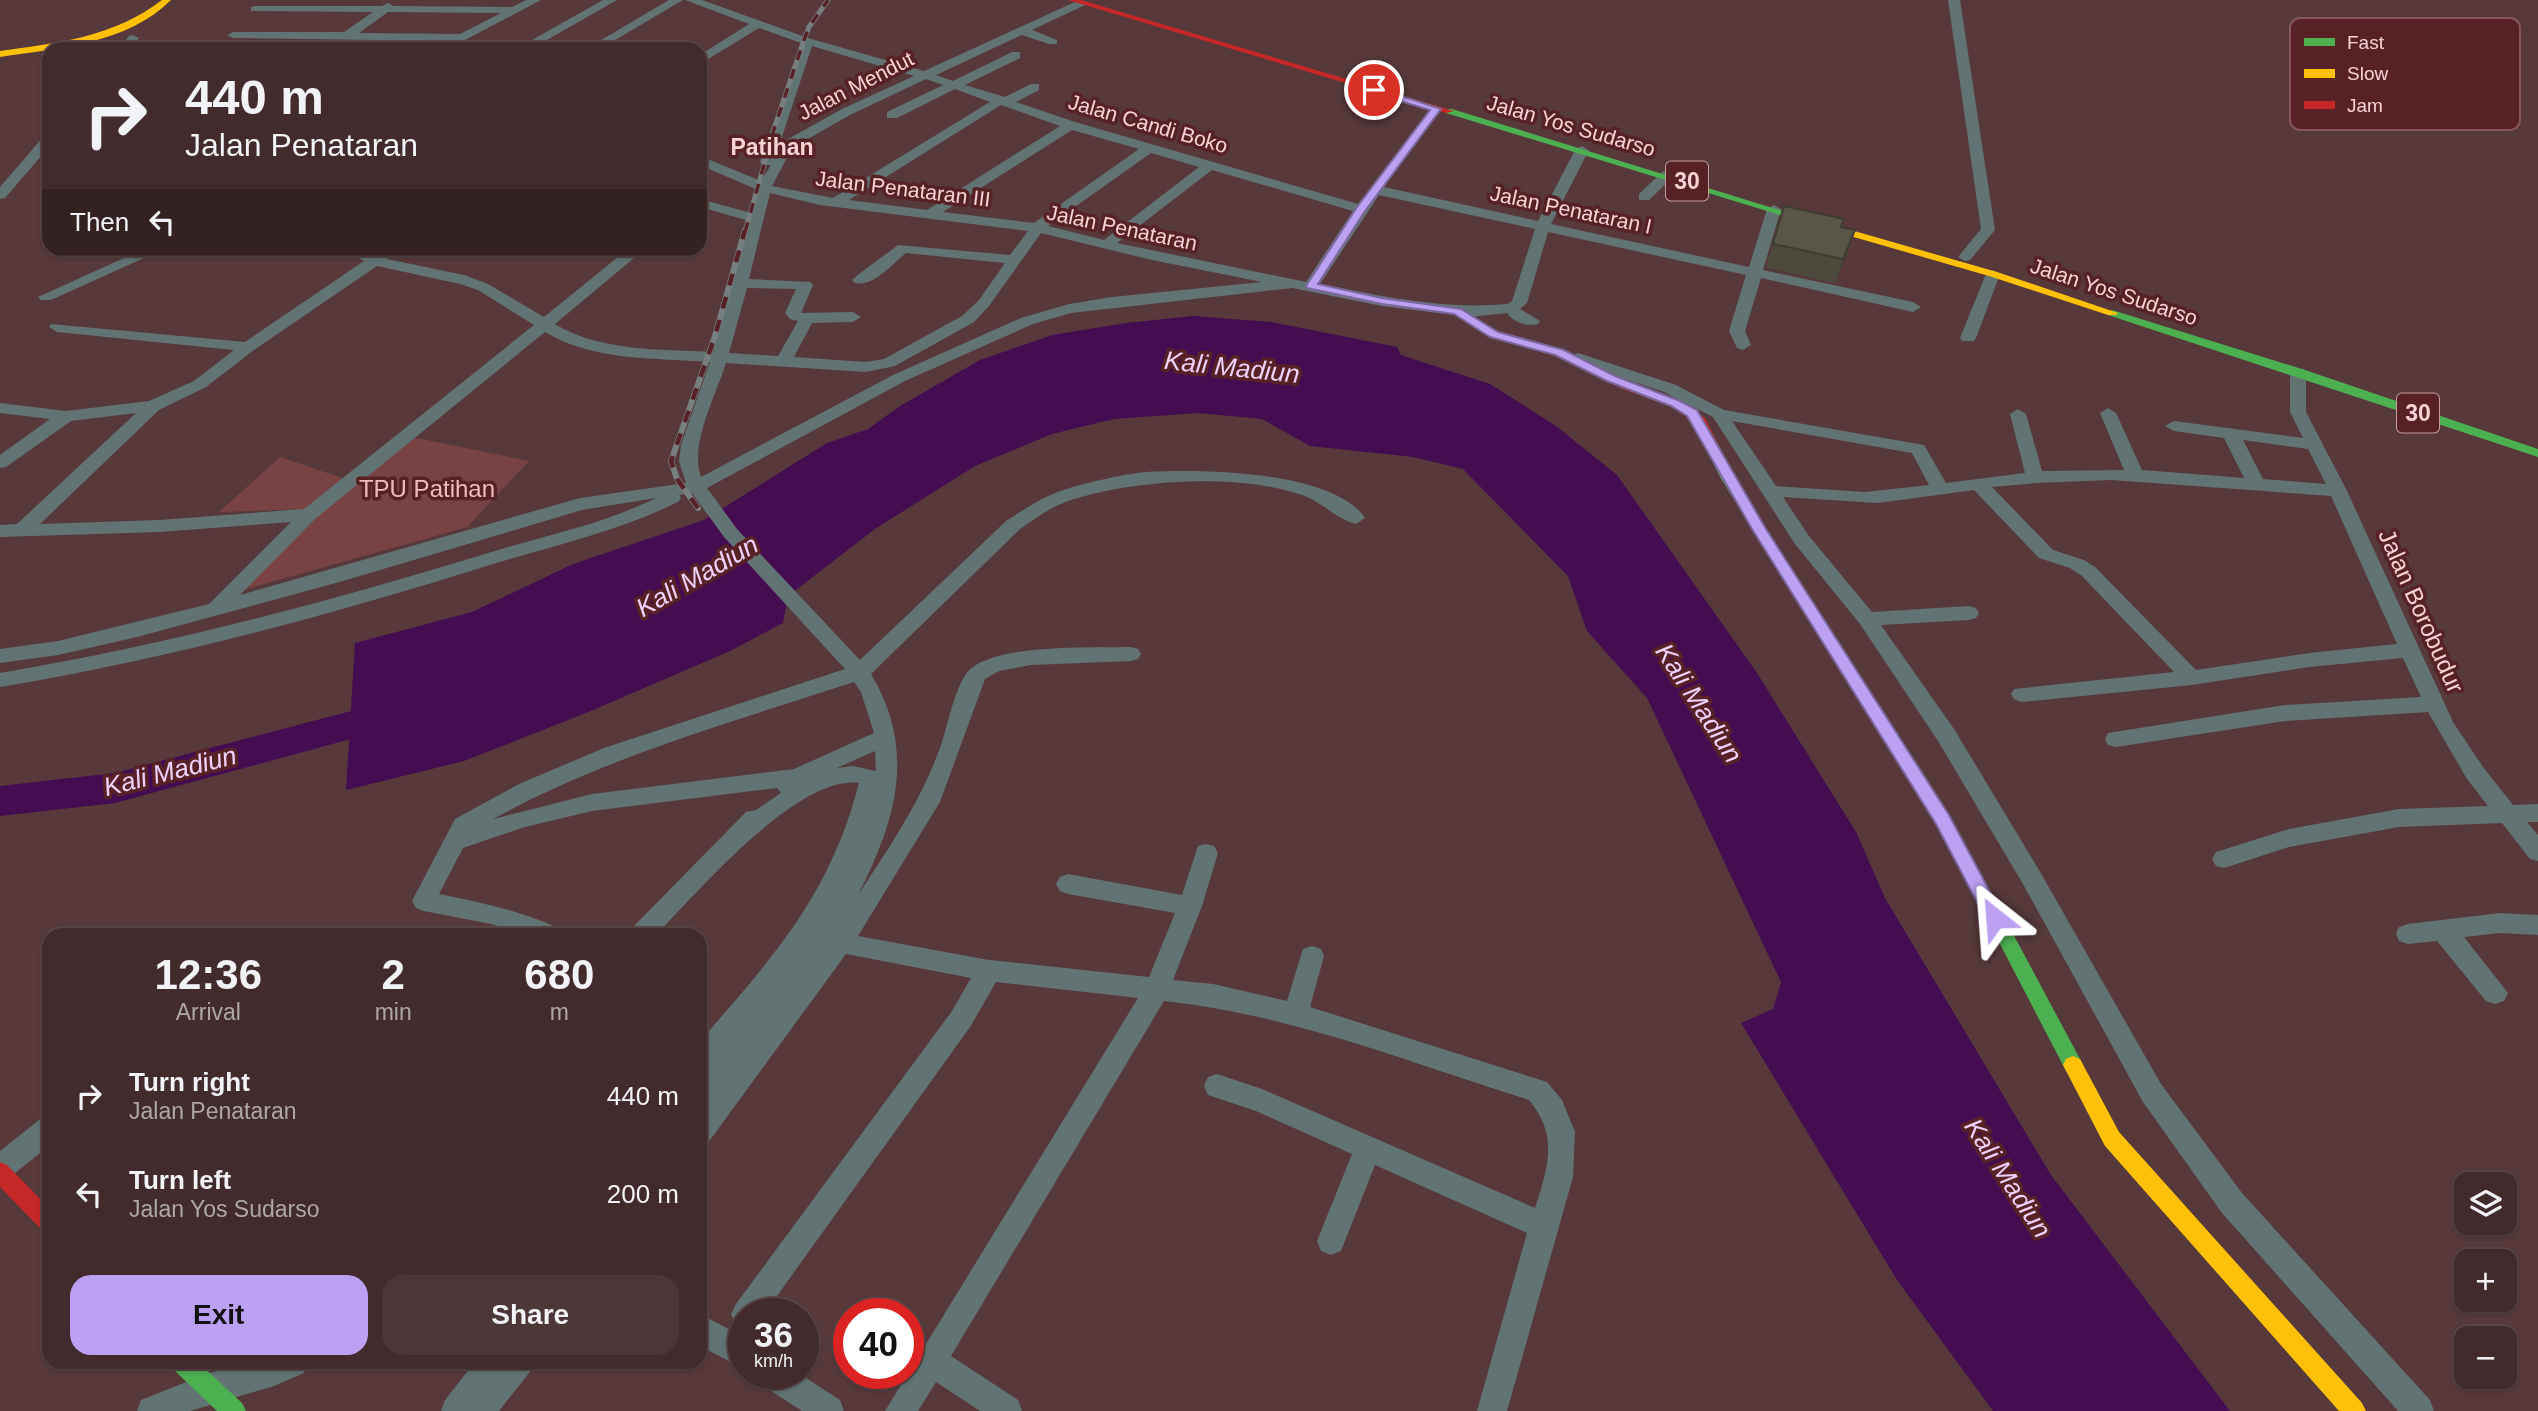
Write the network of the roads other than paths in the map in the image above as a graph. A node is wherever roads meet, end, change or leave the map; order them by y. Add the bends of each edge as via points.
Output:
1 (167, 0) edge
2 (184, 0) edge
3 (394, 0) edge
4 (495, 0) edge
5 (535, 0) edge
6 (611, 0) edge
7 (677, 0) edge
8 (691, 0) edge
9 (1954, 0) edge
10 (1083, 1) edge
11 (385, 9) junction
12 (511, 11) junction
13 (244, 22) edge
14 (757, 24) junction
15 (1020, 30) junction
16 (347, 36) junction
17 (134, 38) dead end
18 (461, 38) junction
19 (808, 41) junction
20 (78, 42) edge
21 (95, 42) edge
22 (131, 42) edge
23 (454, 42) edge
24 (535, 42) edge
25 (604, 42) edge
26 (1053, 42) dead end
27 (42, 50) edge
28 (1016, 55) dead end
29 (707, 56) edge
30 (0, 57) edge
31 (1308, 65) junction
32 (925, 75) junction
33 (954, 85) junction
34 (1035, 87) dead end
35 (1003, 101) junction
36 (1436, 109) junction
37 (892, 115) dead end
38 (1070, 125) junction
39 (780, 145) junction
40 (1150, 146) junction
41 (42, 147) edge
42 (1582, 150) junction
43 (707, 163) edge
44 (1211, 164) junction
45 (1667, 175) junction
46 (766, 186) junction
47 (1377, 190) junction
48 (0, 195) edge
49 (1644, 197) dead end
50 (835, 203) junction
51 (707, 207) edge
52 (1361, 209) junction
53 (1774, 209) junction
54 (929, 215) junction
55 (757, 219) junction
56 (1544, 225) junction
57 (1037, 228) junction
58 (1106, 245) junction
59 (1924, 250) junction
60 (141, 256) edge
61 (365, 256) edge
62 (382, 256) edge
63 (629, 256) edge
64 (1965, 257) junction
65 (1014, 260) junction
66 (375, 261) junction
67 (1757, 272) junction
68 (1993, 274) junction
69 (860, 280) dead end
70 (742, 283) junction
71 (1303, 285) junction
72 (46, 297) dead end
73 (1913, 307) dead end
74 (1511, 308) junction
75 (853, 317) dead end
76 (1465, 317) junction
77 (807, 319) junction
78 (1532, 321) dead end
79 (544, 324) junction
80 (57, 327) dead end
81 (1968, 338) dead end
82 (1743, 345) dead end
83 (248, 347) junction
84 (1560, 353) junction
85 (721, 357) junction
86 (784, 361) junction
87 (2298, 372) junction
88 (153, 406) junction
89 (0, 408) edge
90 (2108, 413) dead end
91 (1719, 414) junction
92 (2018, 414) dead end
93 (66, 416) junction
94 (2174, 426) dead end
95 (2231, 434) junction
96 (2315, 445) junction
97 (2538, 453) edge
98 (0, 463) edge
99 (2135, 475) junction
100 (2035, 477) junction
101 (1979, 485) junction
102 (2258, 486) junction
103 (692, 488) junction
104 (1940, 489) junction
105 (2338, 491) junction
106 (1772, 492) junction
107 (309, 515) junction
108 (1356, 517) dead end
109 (0, 531) edge
110 (21, 531) junction
111 (217, 608) junction
112 (1969, 613) dead end
113 (1867, 619) junction
114 (2411, 650) junction
115 (1131, 654) dead end
116 (0, 656) edge
117 (860, 672) junction
118 (2192, 678) junction
119 (0, 680) edge
120 (2021, 694) dead end
121 (2434, 704) junction
122 (885, 737) junction
123 (2116, 739) dead end
124 (797, 777) junction
125 (2506, 813) junction
126 (2538, 813) edge
127 (745, 829) junction
128 (454, 842) junction
129 (2538, 852) edge
130 (1206, 853) dead end
131 (2224, 859) dead end
132 (1068, 884) dead end
133 (1190, 906) junction
134 (2538, 925) edge
135 (534, 928) edge
136 (648, 928) edge
137 (2443, 930) junction
138 (2408, 934) dead end
139 (840, 943) junction
140 (1312, 956) dead end
141 (989, 971) junction
142 (1157, 989) junction
143 (2494, 993) dead end
144 (1296, 1014) junction
145 (707, 1052) edge
146 (707, 1085) edge
147 (1217, 1087) dead end
148 (707, 1122) edge
149 (42, 1135) edge
150 (1368, 1148) junction
151 (0, 1170) edge
152 (42, 1215) edge
153 (1543, 1226) junction
154 (1331, 1241) dead end
155 (758, 1298) edge
156 (931, 1361) junction
157 (276, 1369) edge
158 (489, 1369) edge
159 (512, 1369) edge
160 (195, 1370) edge
161 (796, 1389) edge
162 (152, 1411) edge
163 (234, 1411) edge
164 (456, 1411) edge
165 (479, 1411) edge
166 (829, 1411) edge
167 (900, 1411) edge
168 (1007, 1411) edge
169 (1492, 1411) edge
170 (2354, 1411) edge
171 (2419, 1411) edge

1 - 20 main road via 150,18
2 - 21 main road via 166,18 147,27
3 - 11 street
4 - 12 street
5 - 12 street
6 - 24 street
7 - 25 street
8 - 14 street, Jalan Candi Boko
9 - 64 street via 1988,230
10 - 15 street, Jalan Mendut
10 - 31 main road, Jalan Yos Sudarso / 30
11 - 12 street
11 - 13 street
11 - 16 street
12 - 18 street
13 - 16 street
14 - 19 street, Jalan Candi Boko
14 - 29 street
15 - 26 street
15 - 32 street, Jalan Mendut
16 - 18 street
17 - 22 street
18 - 23 street
19 - 32 street, Jalan Candi Boko
19 - 39 street
27 - 30 main road
28 - 33 street
31 - 36 main road, Jalan Yos Sudarso / 30
31 - 59 main road, Jalan Yos Sudarso / 30 via 1613,149
32 - 33 street, Jalan Candi Boko
32 - 39 street, Jalan Mendut
33 - 35 street, Jalan Candi Boko
33 - 37 street
34 - 35 street
35 - 38 street, Jalan Candi Boko
35 - 50 street
36 - 42 main road, Jalan Yos Sudarso / 30
36 - 47 street
38 - 40 street, Jalan Candi Boko
38 - 54 street
39 - 46 street, Jalan Mendut
40 - 44 street, Jalan Candi Boko
40 - 57 street
41 - 48 street
42 - 45 main road, Jalan Yos Sudarso / 30
42 - 56 street
43 - 46 street, Jalan Penataran III
44 - 52 street, Jalan Candi Boko
44 - 58 street
45 - 49 street
45 - 53 main road, Jalan Yos Sudarso / 30
46 - 50 street, Jalan Penataran III
46 - 55 street, Jalan Mendut
47 - 52 street
47 - 56 street, Jalan Penataran I
50 - 54 street, Jalan Penataran III
51 - 55 street
52 - 71 street
53 - 59 main road, Jalan Yos Sudarso / 30
53 - 67 street
54 - 57 street, Jalan Penataran III
55 - 70 street, Jalan Mendut
56 - 67 street, Jalan Penataran I
56 - 74 street via 1519,303
57 - 58 street, Jalan Penataran
57 - 65 street, Jalan Penataran
58 - 71 street, Jalan Penataran
59 - 64 main road, Jalan Yos Sudarso / 30
59 - 68 main road, Jalan Yos Sudarso / 30
60 - 72 street
61 - 66 street, Jalan Penataran
62 - 66 street
63 - 79 street
64 - 87 main road, Jalan Yos Sudarso / 30 via 2260,352
65 - 69 street via 903,248
65 - 86 street, Jalan Penataran via 968,319 889,363 866,367
66 - 79 street, Jalan Penataran via 483,286
66 - 83 street
67 - 73 street, Jalan Penataran I
67 - 82 street via 1737,331
68 - 81 street
68 - 87 main road, Jalan Yos Sudarso / 30
70 - 77 street via 805,285 793,313
70 - 85 street, Jalan Mendut
71 - 76 street, Jalan Penataran
71 - 103 street via 1094,305 1027,321 899,378
74 - 76 street, Jalan Penataran
74 - 78 street via 1517,316
75 - 77 street
76 - 84 main road via 1494,334
77 - 86 street
79 - 85 street, Jalan Penataran via 578,340 618,349
79 - 107 street
80 - 83 street
83 - 88 street via 200,384
84 - 91 street via 1625,372 1704,403
84 - 170 main road via 1676,404 1700,422 1727,477 1943,819 2112,1139
85 - 86 street, Jalan Penataran
85 - 103 street, Jalan Mendut via 688,455
87 - 96 street, Jalan Borobudur via 2298,412
87 - 97 main road, Jalan Yos Sudarso / 30
88 - 93 street
88 - 110 street
89 - 93 street
90 - 99 street
91 - 104 street via 1918,449
91 - 106 street
92 - 100 street
93 - 98 street
94 - 95 street
95 - 96 street
95 - 102 street
96 - 105 street, Jalan Borobudur
99 - 100 street
99 - 102 street
100 - 101 street
101 - 104 street
101 - 118 street via 2046,554 2088,571
102 - 105 street
103 - 111 street via 580,504
103 - 117 street via 806,619
103 - 119 street via 599,529 320,610 101,662
104 - 106 street via 1877,497
105 - 114 street, Jalan Borobudur
106 - 113 street via 1802,540
107 - 110 street
107 - 111 street
108 - 117 street via 1304,489 1242,478 1144,478 1064,496 1013,525
109 - 110 street
111 - 116 street via 58,648
112 - 113 street
113 - 171 street via 1946,735 2152,1093 2232,1203
114 - 118 street
114 - 121 street, Jalan Borobudur
115 - 139 street via 1008,662 977,674 929,802
117 - 122 street
117 - 128 street via 612,754 527,790 463,825
118 - 120 street
121 - 123 street via 2285,713
121 - 125 street, Jalan Borobudur via 2475,773
122 - 124 street
122 - 146 street via 885,797 856,876 831,924
124 - 127 street
124 - 128 street via 556,811
125 - 126 street
125 - 129 street, Jalan Borobudur
125 - 131 street via 2399,818 2289,838
127 - 136 street
127 - 145 street via 830,779 868,776 859,831 808,927
128 - 135 street via 424,901
130 - 133 street
132 - 133 street
133 - 142 street
134 - 137 street via 2500,923
137 - 138 street
137 - 143 street
139 - 141 street
139 - 148 street
140 - 144 street
141 - 142 street
141 - 155 street via 961,1019
142 - 144 street via 1213,995
142 - 156 street
144 - 153 street via 1538,1091 1553,1109 1562,1132 1559,1177
147 - 150 street via 1262,1101
149 - 151 street
150 - 153 street
150 - 154 street
151 - 152 main road
153 - 169 street
156 - 167 street
156 - 168 street
157 - 160 street
158 - 164 street
159 - 165 street
160 - 162 street
160 - 163 main road
161 - 166 street

